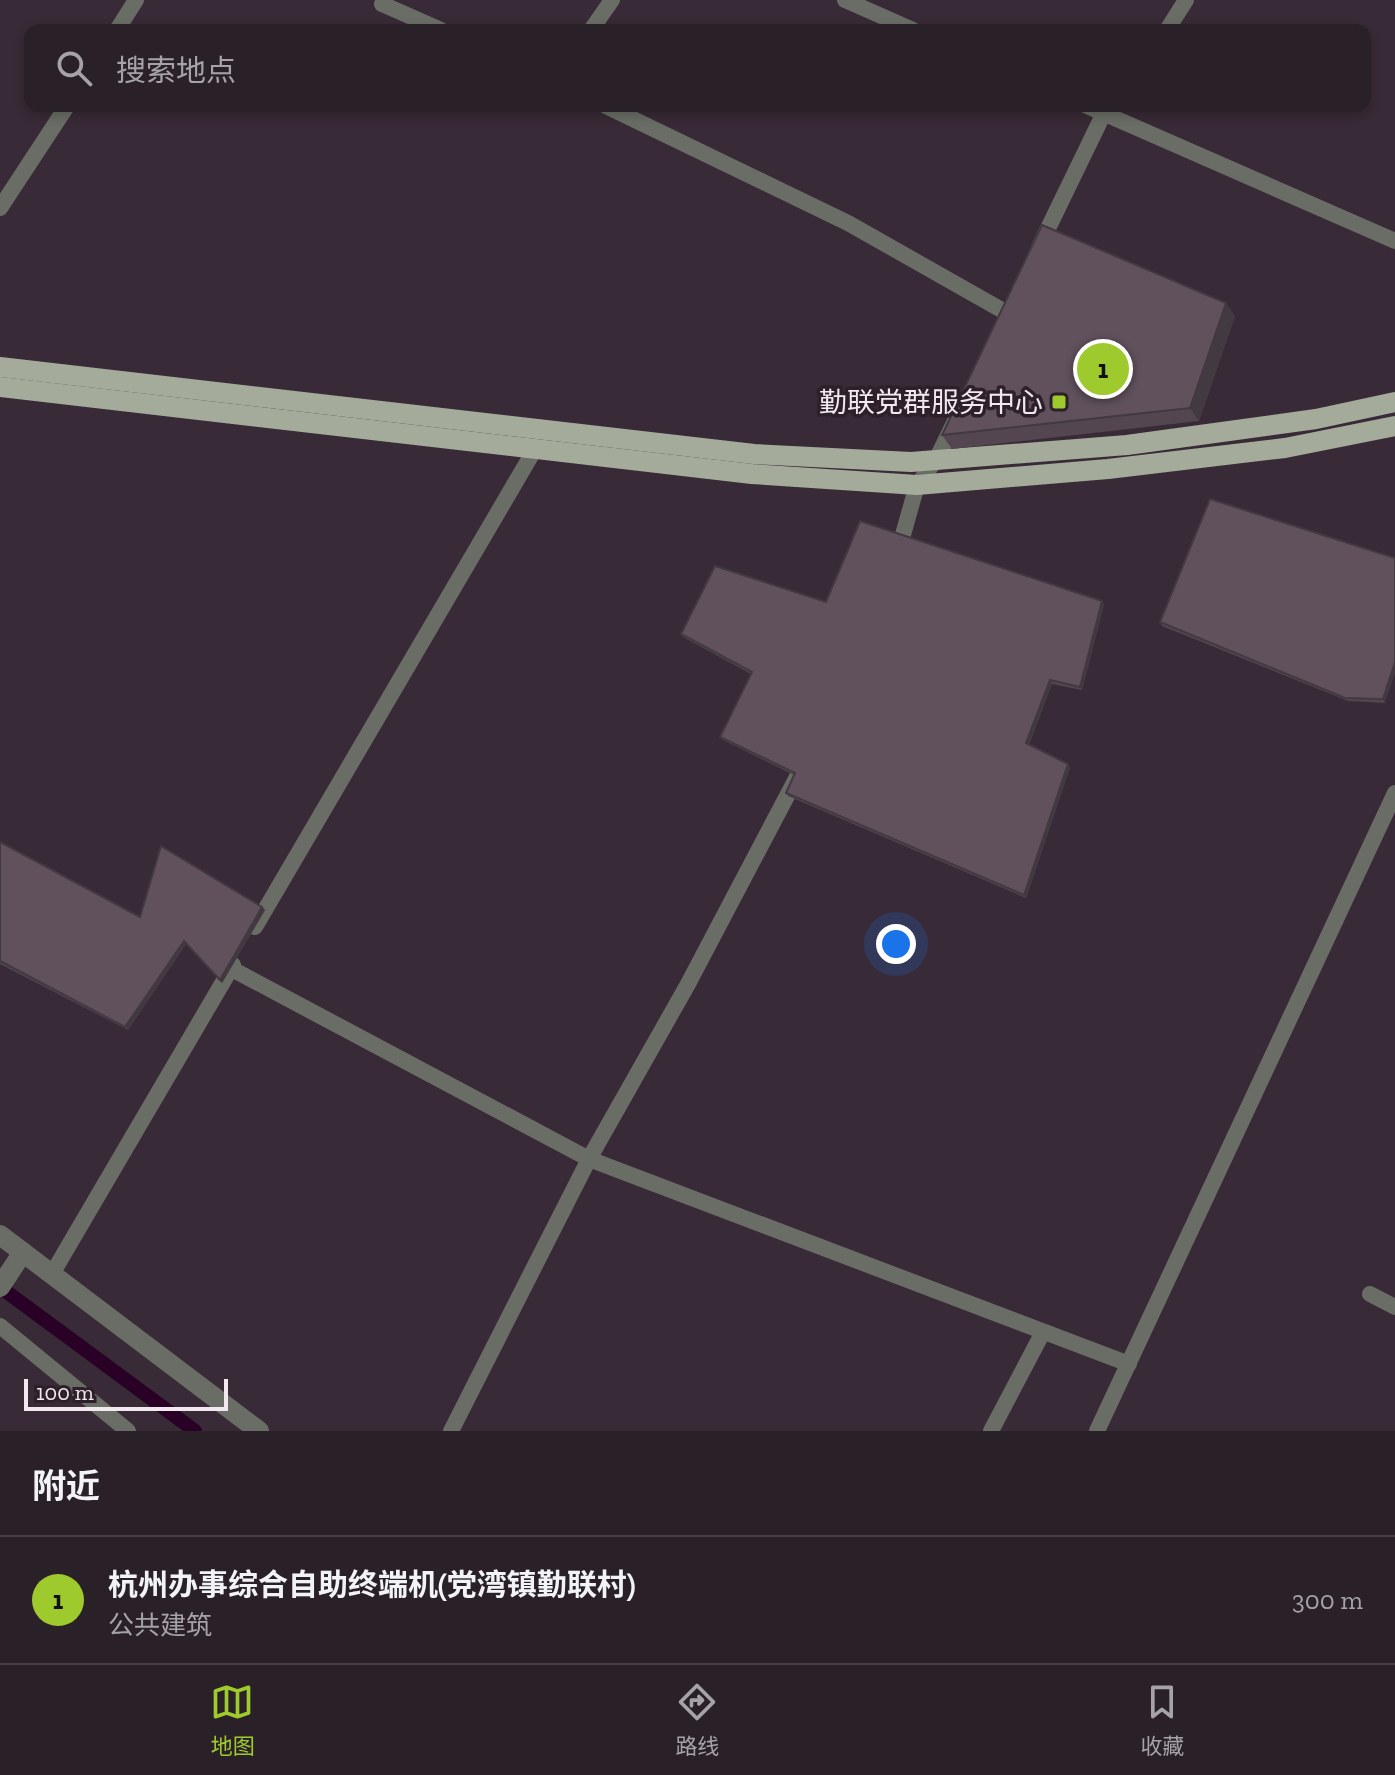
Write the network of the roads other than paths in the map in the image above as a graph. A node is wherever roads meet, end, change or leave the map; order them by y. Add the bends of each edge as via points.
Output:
1 (136, 0) edge
2 (612, 0) edge
3 (845, 0) edge
4 (1186, 0) edge
5 (382, 4) dead end
6 (121, 24) edge
7 (427, 24) edge
8 (595, 24) edge
9 (899, 24) edge
10 (1171, 24) edge
11 (63, 112) edge
12 (618, 112) edge
13 (1111, 112) edge
14 (0, 208) edge
15 (1395, 241) edge
16 (1035, 256) edge
17 (1007, 313) edge
18 (0, 367) edge
19 (0, 387) edge
20 (1395, 402) edge
21 (961, 410) edge
22 (1395, 426) edge
23 (535, 449) junction
24 (936, 460) junction
25 (917, 485) junction
26 (891, 568) edge
27 (803, 763) edge
28 (1395, 793) edge
29 (197, 950) edge
30 (231, 968) junction
31 (589, 1159) junction
32 (0, 1235) edge
33 (23, 1252) junction
34 (52, 1274) junction
35 (5, 1279) edge
36 (1370, 1294) dead end
37 (1395, 1307) edge
38 (0, 1326) edge
39 (1043, 1332) junction
40 (1129, 1364) junction
41 (128, 1431) edge
42 (259, 1431) edge
43 (451, 1431) edge
44 (991, 1431) edge
45 (1097, 1431) edge

1 - 6 street
2 - 8 street
3 - 9 street
4 - 10 street
5 - 7 street
11 - 14 street
12 - 17 street via 848,223
13 - 15 street
13 - 16 street
18 - 24 main road via 754,454
19 - 23 main road
20 - 24 main road via 1316,419 1127,445
21 - 24 street
22 - 25 main road via 1241,453
23 - 25 main road via 752,474
23 - 30 street
24 - 25 street
25 - 26 street via 904,540
27 - 31 street
28 - 40 street
29 - 30 street
30 - 31 street
30 - 34 street
31 - 39 street
31 - 43 street
32 - 33 street
33 - 34 street
33 - 35 street
34 - 42 street
36 - 37 street
38 - 41 street
39 - 40 street
39 - 44 street
40 - 45 street

